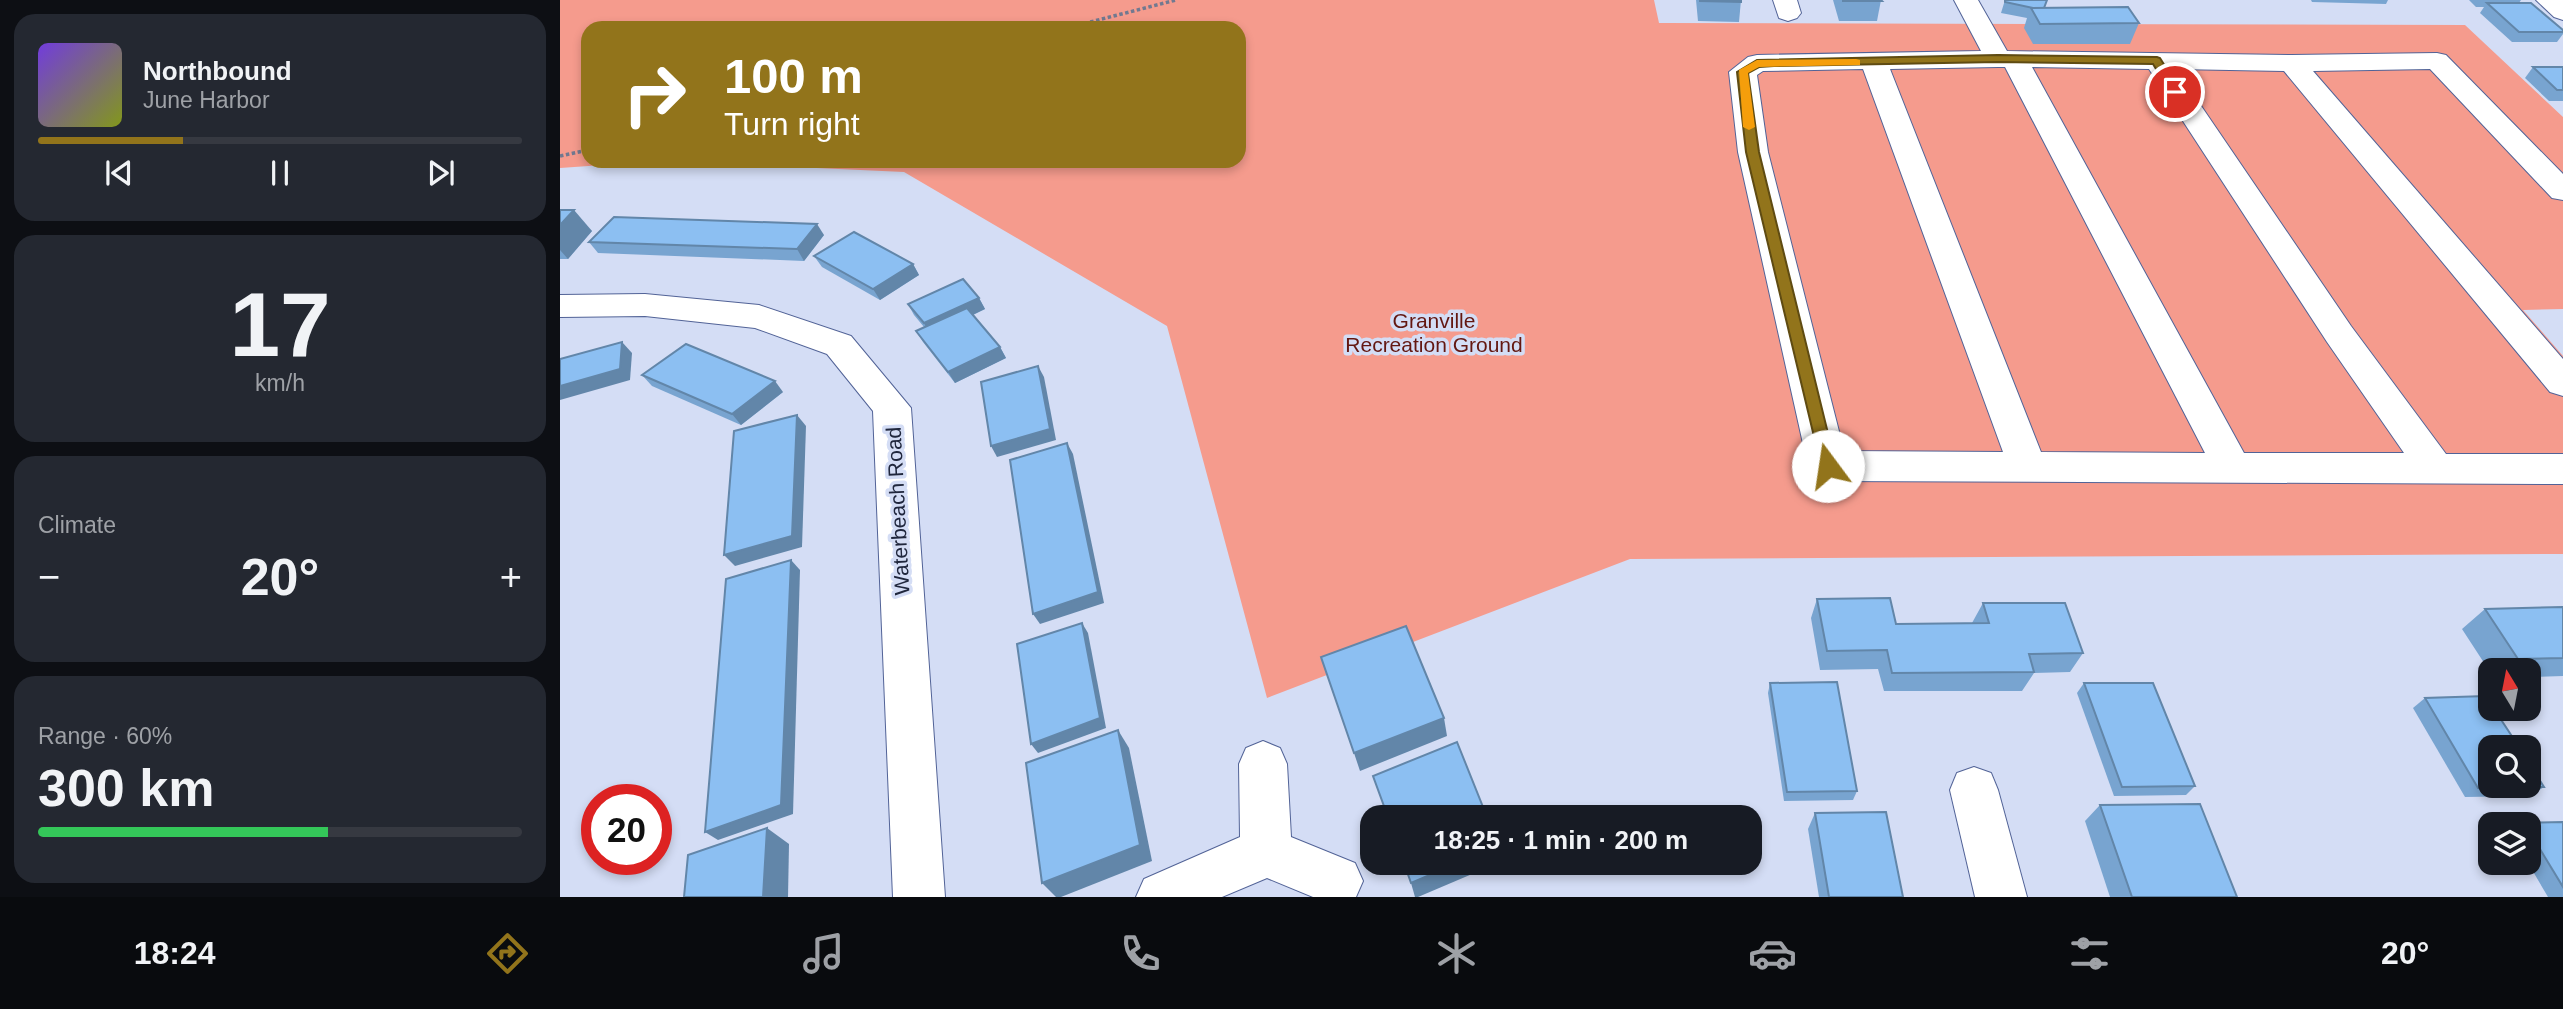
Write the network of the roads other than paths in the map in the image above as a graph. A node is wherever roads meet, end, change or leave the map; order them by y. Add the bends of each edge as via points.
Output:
1 (2548, 0) edge
2 (1968, 5) edge
3 (2563, 12) edge
4 (2006, 59) junction
5 (2157, 61) junction
6 (1874, 62) junction
7 (2292, 62) junction
8 (2563, 191) edge
9 (560, 306) edge
10 (2563, 383) edge
11 (2028, 468) junction
12 (2233, 469) junction
13 (2436, 469) junction
14 (2563, 469) edge
15 (1262, 764) dead end
16 (1973, 789) dead end
17 (1266, 852) junction
18 (1337, 881) dead end
19 (919, 897) edge
20 (1162, 897) edge
21 (2001, 897) edge

1 - 3 street
2 - 4 street
4 - 5 street
4 - 6 street
4 - 12 street
5 - 7 street
5 - 13 street via 2339,334
6 - 11 street
6 - 11 street via 1757,64 1743,72 1752,152 1828,466
7 - 8 street via 2437,61
7 - 10 street
9 - 19 street, Waterbeach Road via 645,304 759,317 839,345 892,408
11 - 12 street
12 - 13 street
13 - 14 street
15 - 17 street
16 - 21 street
17 - 18 street
17 - 20 street

